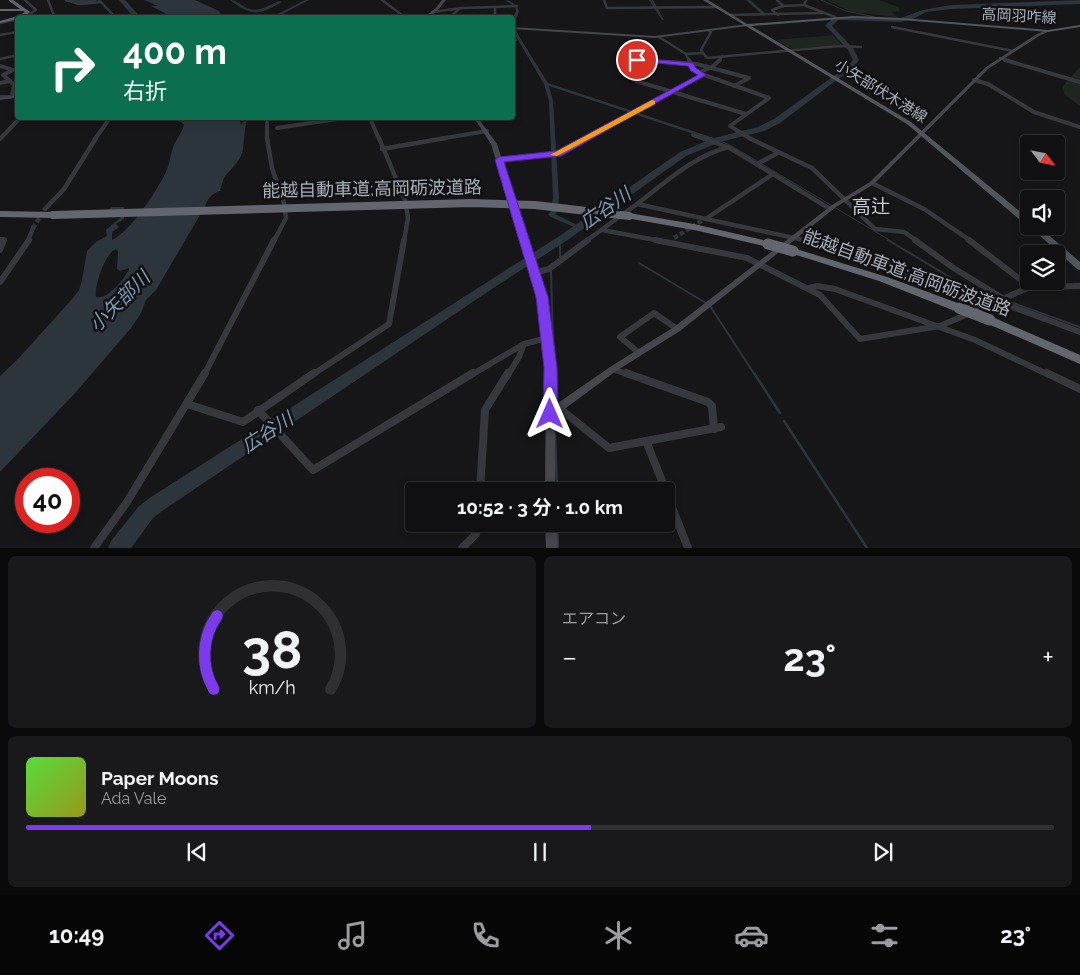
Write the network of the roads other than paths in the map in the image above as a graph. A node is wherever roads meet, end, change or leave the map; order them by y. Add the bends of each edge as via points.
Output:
1 (10, 0) edge
2 (25, 0) edge
3 (48, 0) edge
4 (66, 0) edge
5 (382, 0) edge
6 (444, 0) edge
7 (604, 0) edge
8 (705, 0) edge
9 (777, 0) edge
10 (806, 0) edge
11 (100, 1) edge
12 (804, 5) junction
13 (518, 6) dead end
14 (783, 6) junction
15 (495, 7) junction
16 (717, 7) junction
17 (458, 9) junction
18 (0, 10) edge
19 (432, 12) junction
20 (822, 13) junction
21 (17, 15) edge
22 (23, 15) edge
23 (28, 15) edge
24 (54, 15) edge
25 (113, 15) edge
26 (402, 15) edge
27 (428, 15) edge
28 (452, 15) edge
29 (495, 15) edge
30 (730, 15) junction
31 (778, 15) junction
32 (15, 16) edge
33 (834, 17) junction
34 (15, 18) edge
35 (15, 20) edge
36 (916, 20) joint
37 (0, 23) edge
38 (747, 25) junction
39 (1080, 26) edge
40 (892, 27) dead end
41 (515, 30) edge
42 (708, 31) junction
43 (1048, 31) junction
44 (15, 32) edge
45 (0, 35) edge
46 (659, 37) junction
47 (861, 47) dead end
48 (789, 50) junction
49 (1013, 51) junction
50 (703, 53) junction
51 (686, 54) junction
52 (15, 56) edge
53 (722, 56) junction
54 (619, 58) dead end
55 (707, 58) junction
56 (1000, 58) junction
57 (0, 59) edge
58 (690, 64) junction
59 (701, 65) junction
60 (0, 66) edge
61 (711, 68) junction
62 (700, 74) junction
63 (974, 80) junction
64 (10, 81) junction
65 (636, 81) dead end
66 (1080, 82) edge
67 (0, 83) edge
68 (734, 86) junction
69 (672, 92) junction
70 (13, 96) edge
71 (0, 98) edge
72 (746, 114) junction
73 (18, 120) edge
74 (109, 120) edge
75 (267, 120) edge
76 (331, 120) edge
77 (371, 120) edge
78 (478, 120) edge
79 (1080, 127) edge
80 (277, 128) dead end
81 (487, 131) junction
82 (922, 132) junction
83 (693, 135) dead end
84 (0, 139) edge
85 (728, 147) junction
86 (382, 149) junction
87 (778, 153) junction
88 (499, 160) junction
89 (759, 163) junction
90 (773, 174) junction
91 (872, 183) junction
92 (843, 199) junction
93 (637, 204) junction
94 (832, 207) junction
95 (44, 209) tunnel mouth
96 (0, 214) edge
97 (1020, 215) edge
98 (705, 219) junction
99 (33, 228) tunnel mouth
100 (602, 230) junction
101 (1044, 235) edge
102 (794, 237) junction
103 (674, 238) tunnel mouth
104 (0, 239) edge
105 (668, 241) junction
106 (0, 250) edge
107 (760, 264) junction
108 (1079, 265) edge
109 (533, 271) junction
110 (1020, 279) edge
111 (0, 282) edge
112 (1065, 286) edge
113 (1080, 286) edge
114 (809, 288) junction
115 (1023, 290) edge
116 (1001, 300) junction
117 (991, 305) junction
118 (940, 326) junction
119 (678, 328) junction
120 (1080, 332) edge
121 (547, 338) junction
122 (524, 344) junction
123 (638, 352) junction
124 (1080, 360) edge
125 (613, 369) junction
126 (1080, 389) edge
127 (187, 404) junction
128 (258, 410) junction
129 (554, 411) junction
130 (646, 441) junction
131 (481, 482) edge
132 (550, 482) edge
133 (662, 482) edge
134 (675, 514) edge
135 (477, 532) edge
136 (551, 532) edge
137 (94, 548) edge
138 (462, 548) edge
139 (552, 548) edge
140 (688, 548) edge

1 - 22 highway via 28,12
2 - 23 street via 36,10
3 - 24 street
4 - 11 street via 80,4
5 - 26 street
6 - 19 street
7 - 16 street via 607,8
8 - 16 main road, 小矢部伏木港線
9 - 14 street
10 - 12 street
11 - 25 street
12 - 14 street
12 - 20 street
13 - 15 street
14 - 31 street via 772,10
15 - 17 street
15 - 29 street
16 - 30 main road, 小矢部伏木港線
17 - 19 street
17 - 28 street
18 - 21 highway via 18,9 23,12
19 - 27 street
20 - 31 street
20 - 33 street
30 - 31 street
30 - 38 main road, 小矢部伏木港線
32 - 37 highway
33 - 36 main road, 高岡羽咋線
33 - 38 main road, 高岡羽咋線
34 - 37 highway
35 - 37 street
36 - 43 main road, 高岡羽咋線
38 - 42 street
38 - 48 main road, 小矢部伏木港線
39 - 43 main road, 高岡羽咋線
40 - 49 street
41 - 46 street
42 - 46 street
42 - 50 street via 711,32 701,50
43 - 49 street
44 - 45 street
46 - 51 street
47 - 48 street
48 - 53 street
48 - 82 main road, 小矢部伏木港線
49 - 56 street
50 - 51 street
50 - 55 street
51 - 58 street
52 - 57 street
53 - 55 street
53 - 61 street
54 - 58 street
55 - 59 street
56 - 63 street
56 - 66 street
58 - 59 street
58 - 62 street
59 - 61 street
60 - 64 street via 14,70 3,75
61 - 62 street
61 - 68 street via 750,78
62 - 68 street
62 - 69 street
63 - 79 street via 988,84 1034,112
63 - 82 street
64 - 67 street
64 - 70 street via 14,85
65 - 69 street
68 - 72 street via 769,98
69 - 72 street
69 - 88 street via 558,154
70 - 71 street
72 - 87 street via 730,126
73 - 84 street
74 - 95 street via 64,190
75 - 127 street via 268,150 276,184 285,200 286,218
76 - 80 street
77 - 86 street
78 - 81 street
81 - 86 street
81 - 88 street
82 - 91 street
82 - 97 main road, 小矢部伏木港線
83 - 85 street
85 - 89 street
85 - 93 street via 700,157
86 - 128 street via 405,200 408,218 389,324
87 - 89 street
87 - 92 street via 812,168
88 - 109 street
89 - 90 street
90 - 94 street
90 - 98 street
91 - 92 street
91 - 110 street via 924,209
92 - 94 street
92 - 116 street via 875,229 904,232
93 - 98 street
93 - 100 street
94 - 102 street
96 - 124 highway, 能越自動車道;高岡砺波道路, bridge via 471,203 543,206 629,216 694,227 793,251 959,308
98 - 102 street
99 - 111 street via 28,242
100 - 105 street
100 - 109 street via 549,269
101 - 108 main road
102 - 107 street
102 - 117 street via 924,278
103 - 105 street
104 - 106 street via 4,240
105 - 107 street via 747,258
107 - 114 street
107 - 119 street
109 - 121 street via 542,297
112 - 113 street
114 - 118 street via 835,288
114 - 118 street via 832,306 860,339
115 - 116 street
116 - 117 street
116 - 120 street
117 - 118 street
118 - 126 street
119 - 123 street
119 - 123 street via 654,313 620,337
121 - 122 street
121 - 129 street
122 - 128 street via 313,470
122 - 131 street via 485,410
123 - 125 street
125 - 129 street
125 - 130 street via 712,406 717,428
127 - 128 street via 243,422
127 - 137 street via 127,502
129 - 130 street via 609,448
129 - 132 street
130 - 133 street
134 - 140 street
135 - 138 street
136 - 139 street

